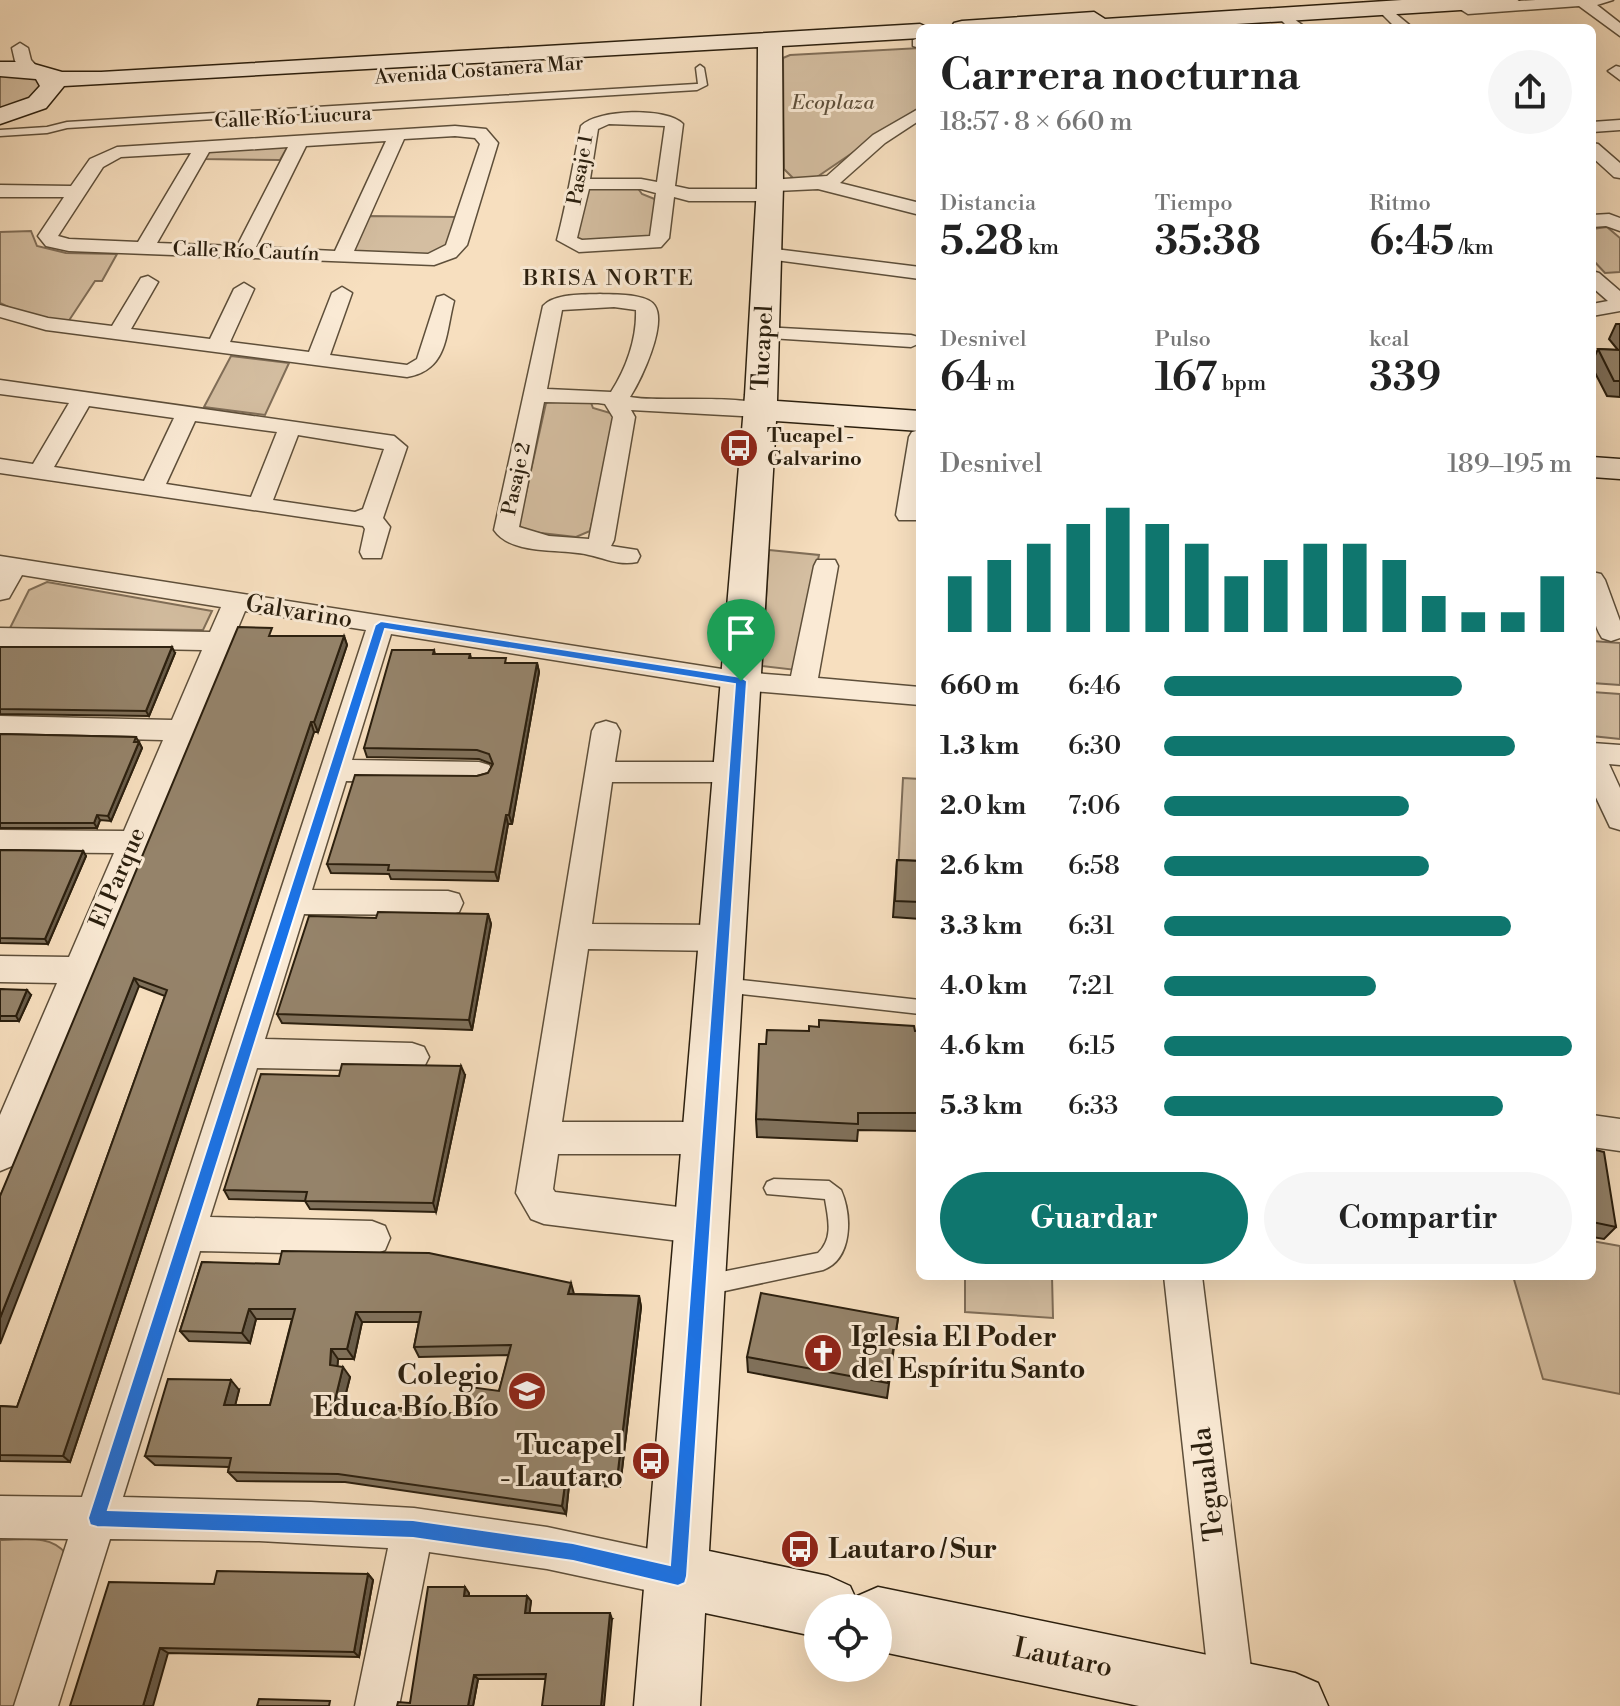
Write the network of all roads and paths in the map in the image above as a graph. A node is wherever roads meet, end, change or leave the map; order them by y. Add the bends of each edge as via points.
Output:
1 (1508, 0) edge
2 (1605, 0) edge
3 (1582, 1) edge
4 (1395, 7) edge
5 (1486, 8) junction
6 (1044, 24) edge
7 (1127, 24) edge
8 (1294, 24) edge
9 (1505, 24) edge
10 (916, 31) edge
11 (1620, 31) edge
12 (916, 43) edge
13 (770, 47) junction
14 (20, 48) dead end
15 (700, 68) dead end
16 (0, 69) edge
17 (40, 74) junction
18 (39, 102) junction
19 (916, 115) edge
20 (1, 121) edge
21 (1620, 125) edge
22 (896, 127) junction
23 (1596, 127) edge
24 (398, 134) junction
25 (916, 134) edge
26 (300, 140) junction
27 (204, 145) junction
28 (1596, 152) edge
29 (1620, 173) edge
30 (581, 184) junction
31 (820, 184) junction
32 (666, 190) junction
33 (0, 191) edge
34 (770, 191) junction
35 (71, 198) junction
36 (0, 203) edge
37 (916, 208) edge
38 (1596, 221) edge
39 (1620, 225) edge
40 (144, 248) junction
41 (244, 252) junction
42 (767, 254) junction
43 (446, 255) joint
44 (342, 257) junction
45 (916, 273) edge
46 (1596, 281) edge
47 (148, 282) dead end
48 (244, 289) dead end
49 (342, 293) dead end
50 (444, 301) dead end
51 (1620, 303) edge
52 (1596, 309) edge
53 (0, 311) edge
54 (763, 333) junction
55 (118, 334) junction
56 (911, 341) dead end
57 (217, 347) junction
58 (317, 360) junction
59 (0, 387) edge
60 (536, 395) junction
61 (82, 399) junction
62 (615, 402) junction
63 (760, 410) junction
64 (188, 413) junction
65 (916, 421) edge
66 (290, 427) junction
67 (916, 463) edge
68 (0, 466) edge
69 (1596, 467) edge
70 (1620, 469) edge
71 (40, 472) junction
72 (152, 489) junction
73 (259, 506) junction
74 (908, 515) dead end
75 (368, 518) junction
76 (596, 546) junction
77 (372, 552) dead end
78 (628, 556) dead end
79 (7, 565) edge
80 (826, 566) dead end
81 (0, 592) edge
82 (1596, 593) edge
83 (236, 602) junction
84 (381, 625) junction
85 (1608, 632) edge
86 (0, 637) edge
87 (219, 641) junction
88 (741, 681) junction
89 (803, 686) junction
90 (916, 696) edge
91 (0, 726) edge
92 (181, 730) junction
93 (606, 731) dead end
94 (1620, 755) edge
95 (1596, 756) edge
96 (1596, 765) edge
97 (334, 770) junction
98 (479, 772) edge
99 (599, 772) junction
100 (734, 772) junction
101 (1620, 819) edge
102 (0, 841) edge
103 (134, 842) junction
104 (293, 902) junction
105 (448, 903) dead end
106 (573, 936) junction
107 (723, 938) junction
108 (0, 969) edge
109 (79, 970) junction
110 (719, 985) junction
111 (916, 1007) edge
112 (244, 1053) junction
113 (412, 1057) dead end
114 (7, 1123) edge
115 (1596, 1132) edge
116 (1620, 1135) edge
117 (541, 1138) junction
118 (709, 1138) junction
119 (0, 1155) edge
120 (774, 1188) dead end
121 (703, 1227) junction
122 (187, 1234) junction
123 (372, 1238) dead end
124 (1183, 1280) edge
125 (698, 1287) junction
126 (0, 1517) edge
127 (97, 1518) junction
128 (413, 1529) junction
129 (678, 1576) junction
130 (804, 1603) edge
131 (892, 1623) edge
132 (1143, 1690) edge
133 (1232, 1693) junction
134 (36, 1706) edge
135 (377, 1706) edge
136 (667, 1706) edge
137 (1295, 1706) edge

1 - 7 main road
2 - 3 street
3 - 5 street
3 - 11 street
4 - 5 street
4 - 6 main road
4 - 8 street
5 - 9 street
10 - 13 main road, Avenida Costanera Mar
12 - 13 main road, Avenida Costanera Mar
13 - 17 main road, Avenida Costanera Mar via 101,79
13 - 18 main road, Avenida Costanera Mar
13 - 34 main road, Tucapel
14 - 17 street via 23,61
15 - 20 lane via 703,85 697,87 47,130
16 - 17 main road, Avenida Costanera Mar
17 - 18 main road via 52,88
18 - 20 main road, Avenida Costanera Mar
19 - 22 street
21 - 23 street
22 - 25 street
22 - 31 street via 833,180
24 - 26 street, Calle Río Liucura
24 - 43 street, Calle Río Liucura via 462,130 480,133 489,143 457,245
24 - 44 street
26 - 27 street, Calle Río Liucura
26 - 41 street
27 - 35 street, Calle Río Liucura via 110,154 96,163
27 - 40 street
28 - 29 street
30 - 32 street via 641,184
30 - 32 street, Pasaje 1 via 567,237 579,246 654,243
30 - 32 street, Pasaje 1 via 593,122 664,119 674,124
31 - 34 street
31 - 37 street
32 - 34 street via 696,196
33 - 35 street
34 - 42 main road, Tucapel
35 - 36 street
35 - 40 street, Calle Río Cautín via 48,236 53,242
38 - 39 street
40 - 41 street, Calle Río Cautín
41 - 44 street, Calle Río Cautín
42 - 45 street
42 - 54 main road, Tucapel
43 - 44 street, Calle Río Cautín via 425,260
46 - 51 street
47 - 55 street
48 - 57 street
49 - 58 street
50 - 58 street via 427,362 418,369
51 - 52 street
53 - 55 street
54 - 56 street
54 - 63 main road, Tucapel
55 - 57 street
57 - 58 street
59 - 61 street
60 - 62 street via 598,396
60 - 62 street, Pasaje 2 via 550,311 556,304 632,302 646,307 637,363
60 - 76 street, Pasaje 2 via 506,530 517,538
61 - 64 street
61 - 71 street
62 - 63 street
62 - 76 street via 624,417 602,540
63 - 65 main road
63 - 88 main road, Tucapel
64 - 66 street
64 - 72 street
66 - 73 street
66 - 75 street via 394,444
67 - 74 street
68 - 71 street
69 - 70 main road
71 - 72 street
72 - 73 street
73 - 75 street
75 - 77 street via 378,527
76 - 78 street, Pasaje 2 via 604,553
79 - 81 street
79 - 83 street, Galvarino
80 - 89 street
82 - 85 street
83 - 84 street, Galvarino
83 - 87 street, El Parque
84 - 88 street, Galvarino
84 - 97 street
86 - 87 street
87 - 92 street, El Parque
88 - 89 street, Galvarino
88 - 100 main road, Tucapel
89 - 90 street, Galvarino
91 - 92 street
92 - 103 street, El Parque
93 - 99 street
94 - 95 street
96 - 101 street
97 - 98 street
97 - 104 street
99 - 100 street
99 - 106 street
100 - 107 main road, Tucapel
102 - 103 street
103 - 109 street, El Parque
104 - 105 street
104 - 112 street
106 - 107 street
106 - 117 street
107 - 110 main road, Tucapel
108 - 109 street
109 - 114 street, El Parque
110 - 111 lane
110 - 118 main road, Tucapel
112 - 113 street
112 - 122 street
114 - 119 street, El Parque
115 - 116 street
117 - 118 street
117 - 121 street via 534,1193 544,1207
118 - 121 main road, Tucapel
120 - 125 lane via 829,1190 839,1242 835,1252 823,1261
121 - 125 main road, Tucapel
122 - 123 street
122 - 127 street
124 - 133 street, Tegualda
125 - 129 main road, Tucapel
126 - 127 street
127 - 128 street
127 - 134 street
128 - 129 street via 558,1550
128 - 135 street
129 - 130 main road
129 - 136 main road, Tucapel
131 - 132 main road, Lautaro
132 - 133 main road, Lautaro
133 - 137 main road, Lautaro

